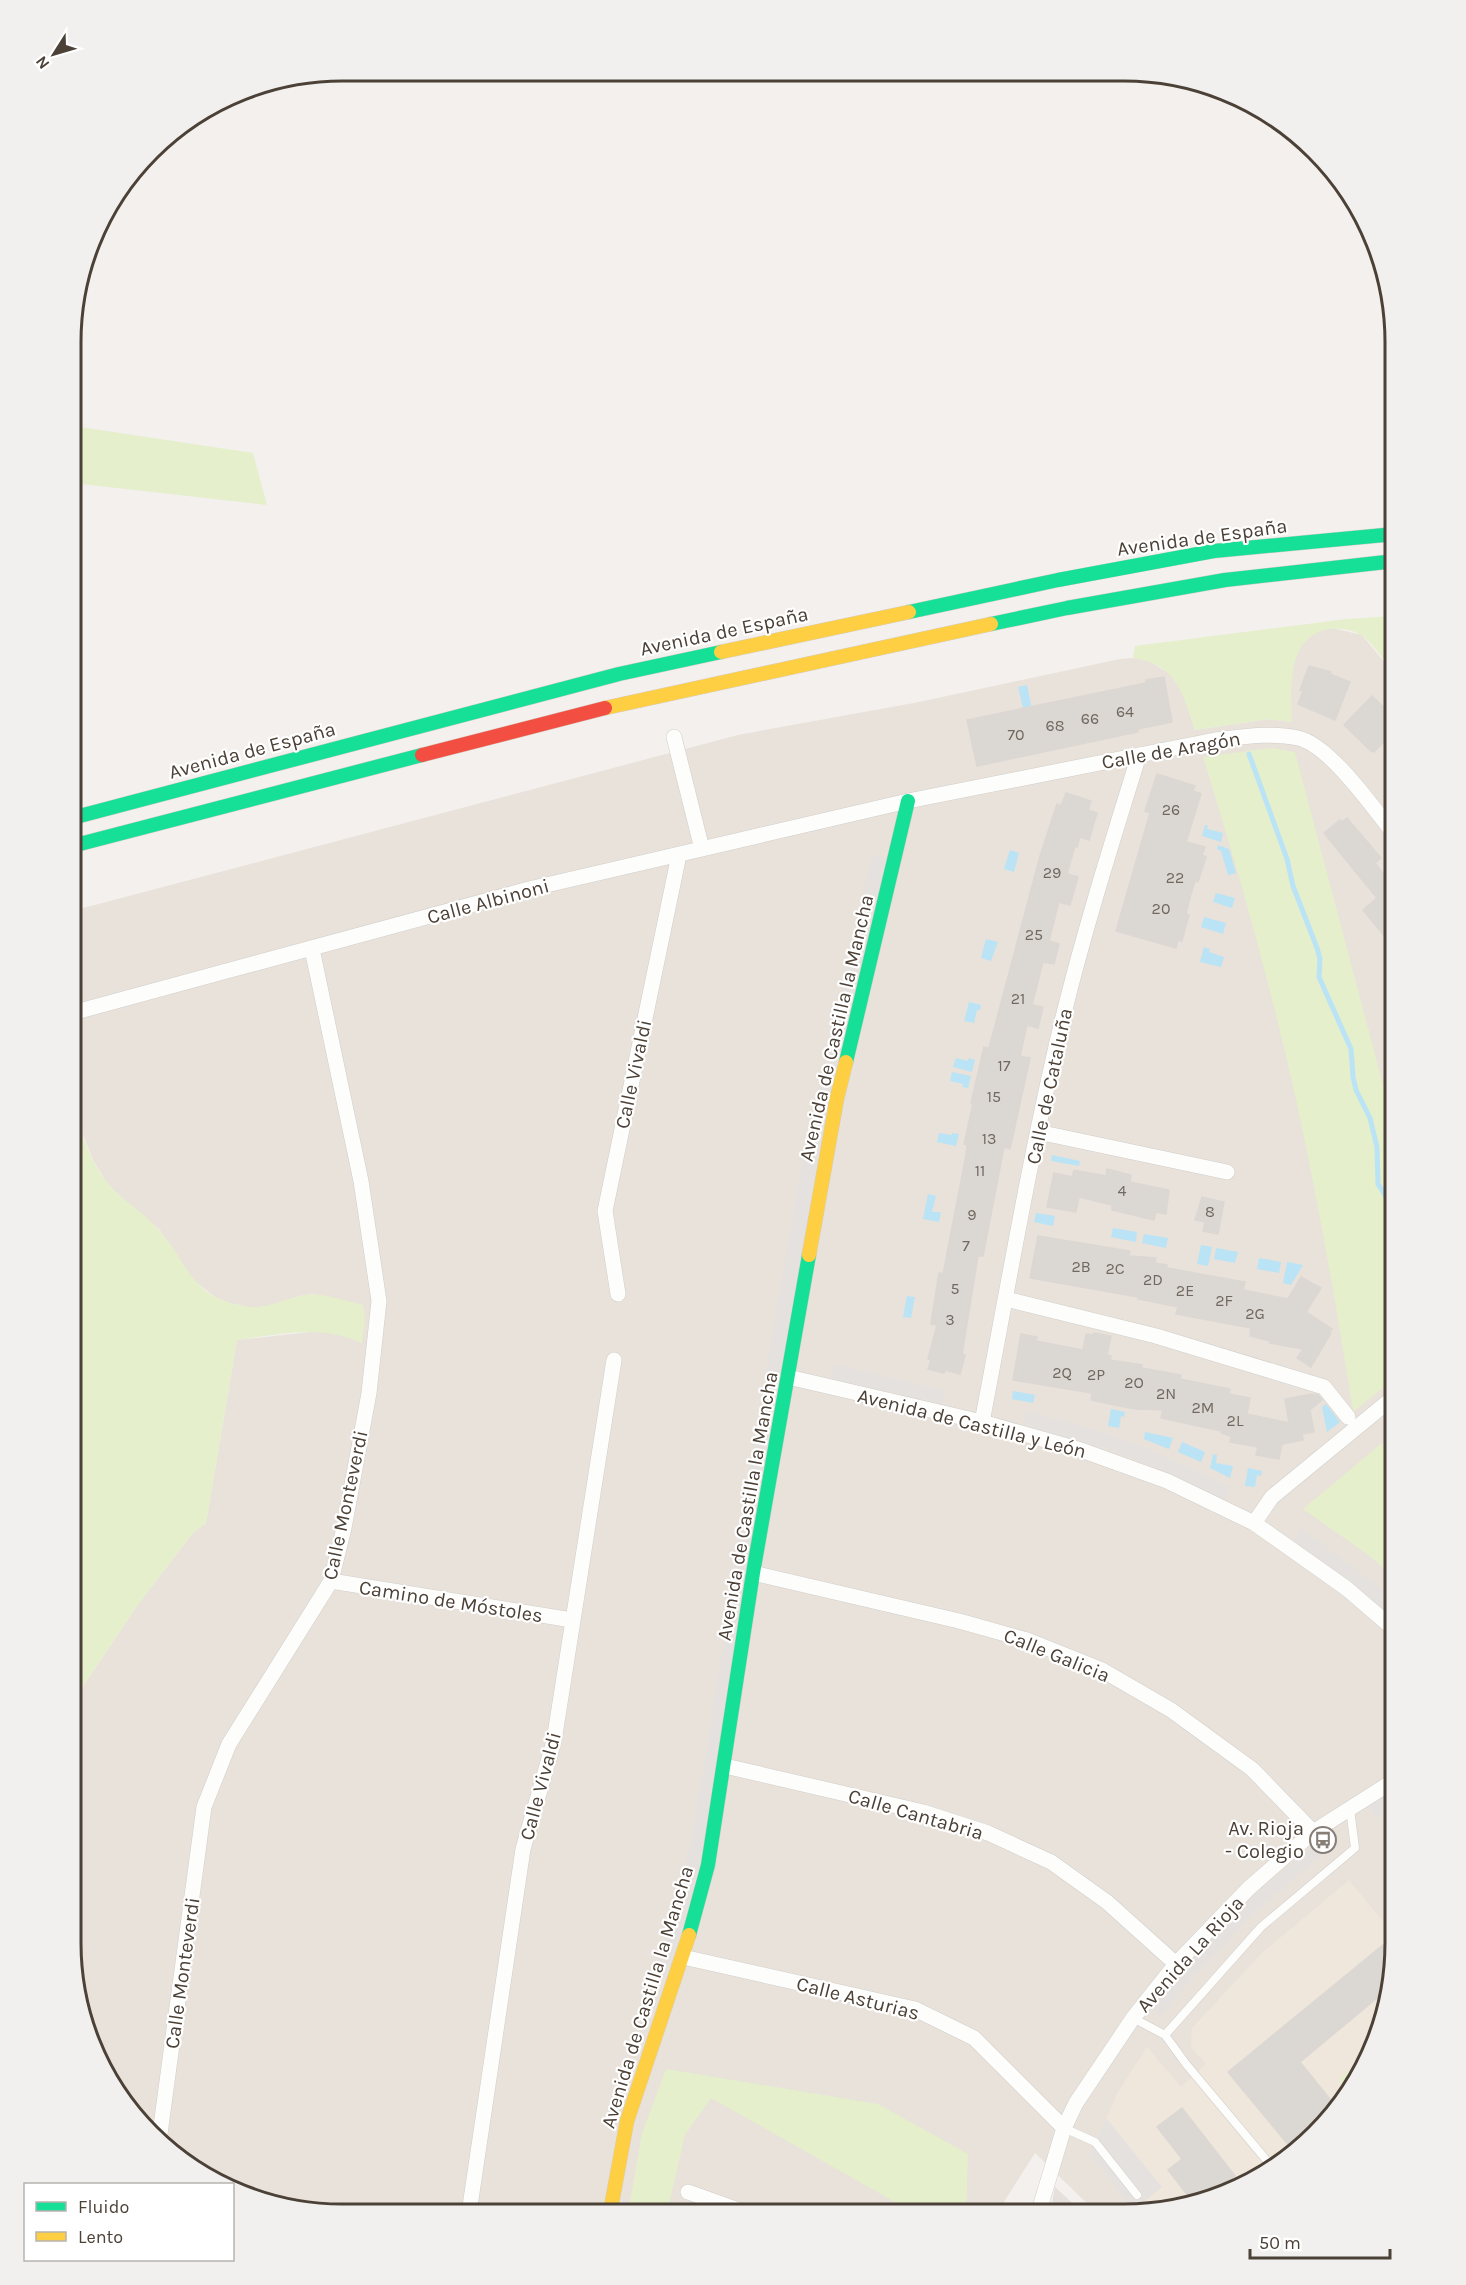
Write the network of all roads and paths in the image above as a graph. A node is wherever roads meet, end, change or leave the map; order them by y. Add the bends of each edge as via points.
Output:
1 (1385, 535) edge
2 (1385, 562) edge
3 (674, 737) dead end
4 (1139, 755) junction
5 (908, 801) junction
6 (81, 816) edge
7 (1385, 823) edge
8 (81, 844) edge
9 (702, 849) junction
10 (679, 855) junction
11 (312, 949) junction
12 (81, 1011) edge
13 (1038, 1132) junction
14 (1227, 1172) dead end
15 (618, 1294) dead end
16 (1006, 1299) junction
17 (614, 1360) dead end
18 (788, 1377) junction
19 (1385, 1404) edge
20 (1348, 1417) dead end
21 (982, 1422) junction
22 (1254, 1523) junction
23 (753, 1573) junction
24 (331, 1581) junction
25 (572, 1620) junction
26 (1385, 1621) edge
27 (725, 1766) junction
28 (1385, 1786) edge
29 (1350, 1808) junction
30 (1313, 1832) junction
31 (683, 1957) junction
32 (1176, 1964) junction
33 (1133, 2018) junction
34 (1165, 2035) junction
35 (1064, 2128) junction
36 (160, 2131) edge
37 (1267, 2161) edge
38 (688, 2192) dead end
39 (1137, 2195) dead end
40 (470, 2204) edge
41 (612, 2204) edge
42 (722, 2204) edge
43 (1041, 2204) edge

1 - 6 main road, Avenida de España via 1214,551 1058,580 619,674
2 - 8 main road via 1225,580 1067,608 623,703
3 - 9 street
4 - 5 street, Calle de Aragón
4 - 7 street, Calle de Aragón via 1264,734 1300,738 1333,759
4 - 13 street, Calle de Cataluña via 1103,870
5 - 9 street, Calle Albinoni
5 - 18 main road, Avenida de Castilla la Mancha via 837,1098
9 - 10 street, Calle Albinoni
10 - 11 street, Calle Albinoni via 529,890
10 - 15 street, Calle Vivaldi via 605,1210
11 - 12 street, Calle Albinoni
11 - 24 street, Calle Monteverdi via 361,1181 379,1301 369,1393
13 - 14 street
13 - 16 street, Calle de Cataluña
16 - 20 street via 1156,1335 1324,1388
16 - 21 street, Calle de Cataluña
17 - 25 street, Calle Vivaldi
18 - 21 street, Avenida de Castilla y León
18 - 23 main road, Avenida de Castilla la Mancha
19 - 22 street via 1272,1497
21 - 22 street, Avenida de Castilla y León via 1081,1450 1167,1481
22 - 26 street, Avenida de Castilla y León via 1346,1588
23 - 27 main road, Avenida de Castilla la Mancha
23 - 30 street, Calle Galicia via 959,1621 1027,1640 1102,1670 1171,1710 1252,1769
24 - 25 street, Camino de Móstoles
24 - 36 street, Calle Monteverdi via 229,1744 204,1807
25 - 40 street, Calle Vivaldi via 554,1741 523,1849
27 - 31 main road, Avenida de Castilla la Mancha via 708,1865
27 - 32 street, Calle Cantabria via 923,1812 988,1833 1051,1862 1107,1902
28 - 29 street, Avenida La Rioja
29 - 30 street, Avenida La Rioja
29 - 34 lane via 1355,1848 1261,1928
30 - 32 street, Avenida La Rioja via 1249,1888
31 - 35 street, Calle Asturias via 915,2009 974,2038
31 - 41 main road, Avenida de Castilla la Mancha via 627,2121
32 - 33 street, Avenida La Rioja
33 - 34 lane
33 - 35 street, Avenida La Rioja via 1076,2103
34 - 37 lane
35 - 39 lane via 1095,2142
35 - 43 street, Avenida La Rioja
38 - 42 street

